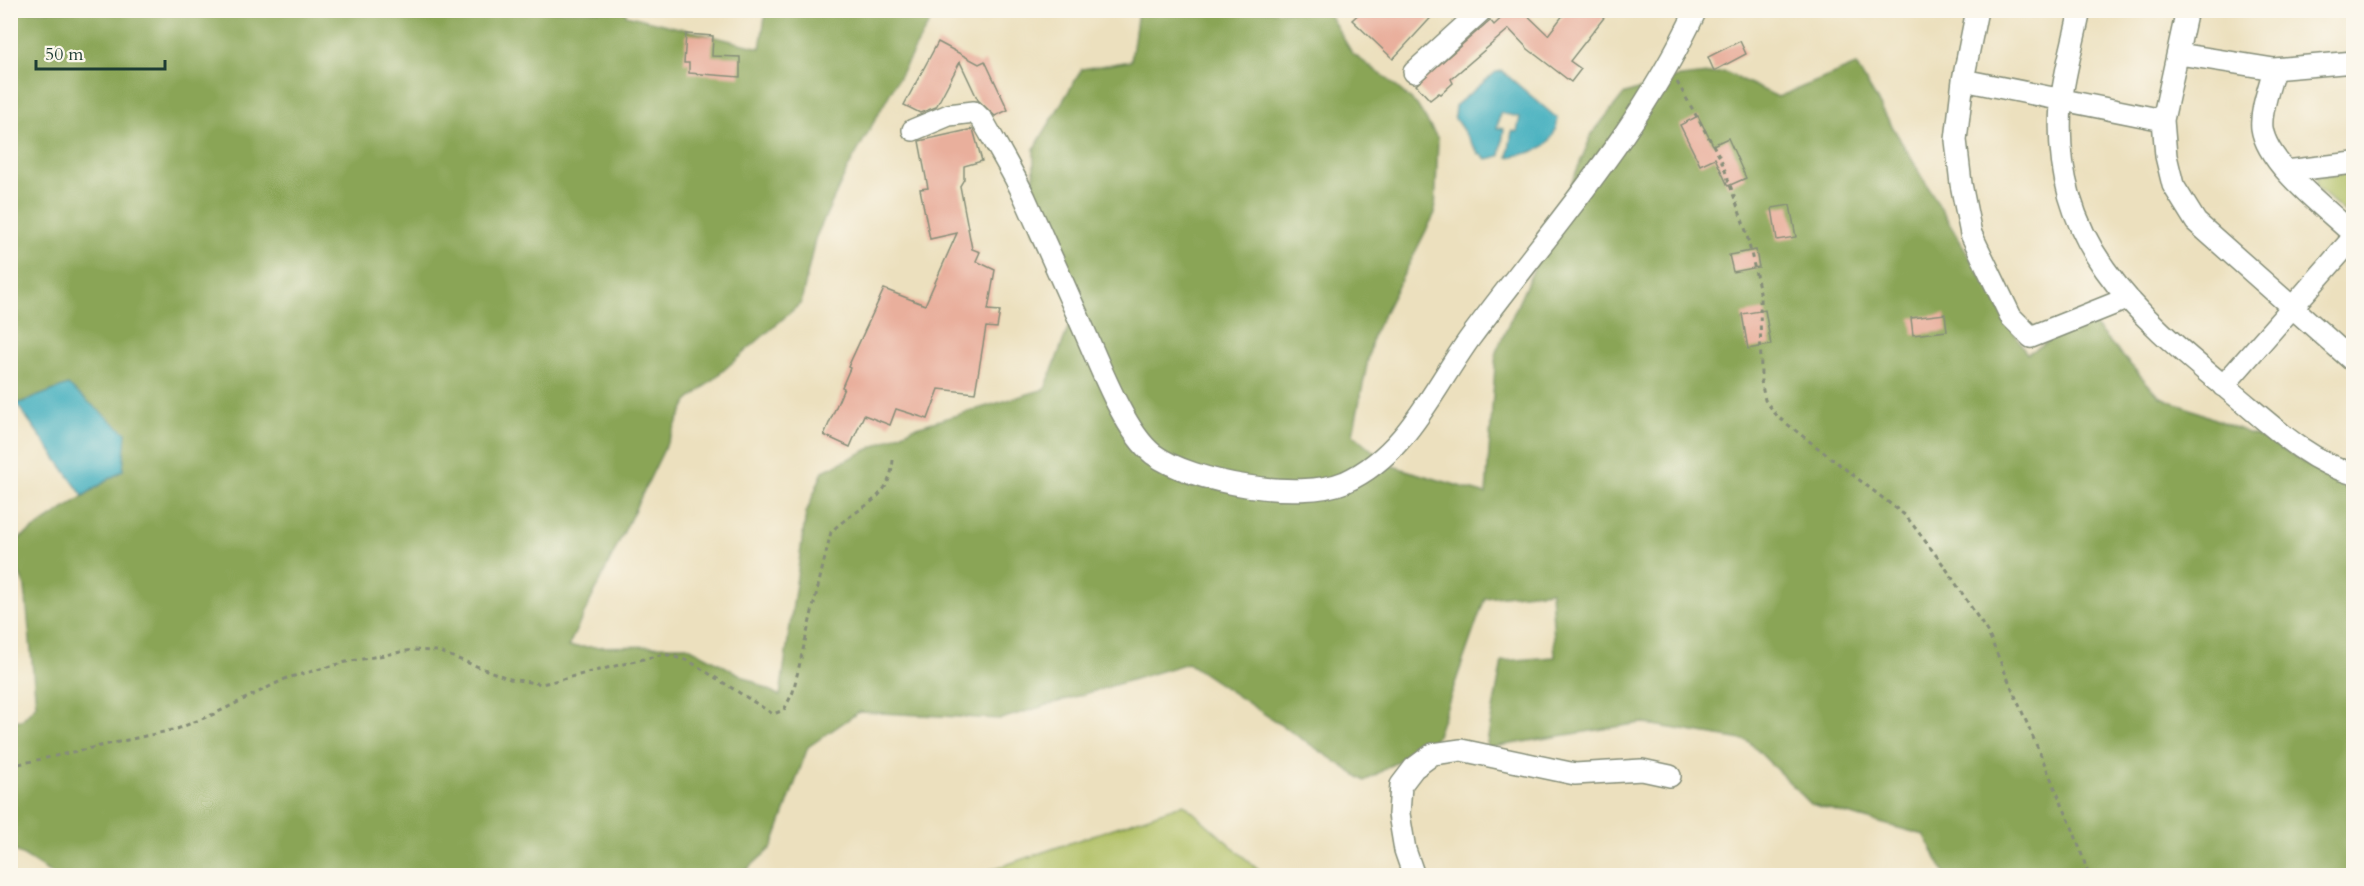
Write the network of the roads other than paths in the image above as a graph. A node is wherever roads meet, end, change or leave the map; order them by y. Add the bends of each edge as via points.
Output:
1 (1482, 10) edge
2 (1696, 10) edge
3 (1977, 10) edge
4 (2080, 10) edge
5 (2187, 10) edge
6 (2179, 54) junction
7 (2354, 62) edge
8 (2274, 69) junction
9 (1414, 72) dead end
10 (1963, 80) junction
11 (2061, 101) junction
12 (2163, 120) junction
13 (913, 130) dead end
14 (2354, 163) edge
15 (2286, 171) junction
16 (2354, 236) edge
17 (2126, 299) junction
18 (2292, 308) junction
19 (2354, 362) edge
20 (2223, 386) junction
21 (2354, 474) edge
22 (1670, 776) dead end
23 (1414, 876) edge

1 - 9 street
2 - 13 street via 1657,88 1468,340 1411,430 1343,483 1302,490 1248,487 1180,470 1152,453 1114,398 1023,193 983,121 974,112 949,115
3 - 10 street
4 - 11 street
5 - 6 street
6 - 8 street
6 - 12 street
7 - 8 street
8 - 15 street via 2262,126 2267,145
10 - 11 street
10 - 17 street via 1956,140 1971,234 2011,316 2031,337
11 - 12 street
11 - 17 street via 2061,166 2070,202 2100,266
12 - 18 street via 2173,185 2196,222
14 - 15 street
15 - 16 street
16 - 18 street
17 - 20 street
18 - 19 street
18 - 20 street
20 - 21 street via 2301,449
22 - 23 street via 1642,770 1575,774 1461,750 1433,754 1414,768 1401,785 1399,814

